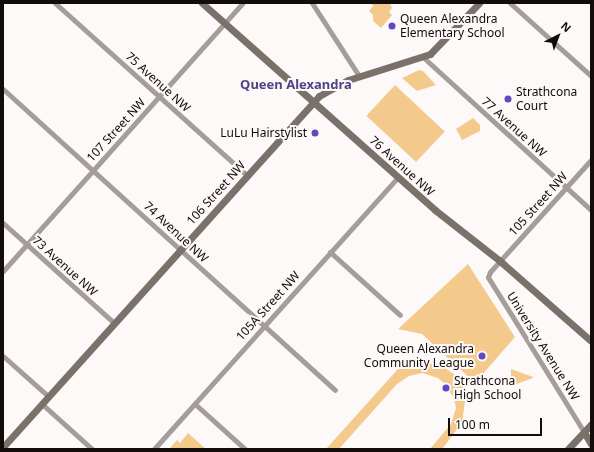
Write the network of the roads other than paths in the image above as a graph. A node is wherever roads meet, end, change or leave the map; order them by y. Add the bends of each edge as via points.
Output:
1 (55, 3) edge
2 (202, 3) edge
3 (243, 3) edge
4 (312, 3) edge
5 (479, 3) edge
6 (510, 3) edge
7 (225, 23) junction
8 (424, 58) junction
9 (358, 76) junction
10 (591, 76) edge
11 (3, 89) edge
12 (159, 97) junction
13 (313, 101) junction
14 (591, 160) edge
15 (93, 171) junction
16 (247, 175) junction
17 (398, 177) junction
18 (566, 188) junction
19 (591, 210) edge
20 (3, 223) edge
21 (27, 244) junction
22 (180, 250) junction
23 (330, 252) junction
24 (500, 261) junction
25 (3, 271) edge
26 (400, 315) dead end
27 (114, 323) junction
28 (264, 327) junction
29 (591, 341) edge
30 (3, 356) edge
31 (335, 390) dead end
32 (48, 396) junction
33 (42, 404) junction
34 (195, 404) junction
35 (591, 424) edge
36 (584, 432) junction
37 (590, 441) edge
38 (3, 447) edge
39 (92, 449) edge
40 (154, 449) edge
41 (245, 449) edge
42 (568, 449) edge

1 - 12 street, 75 Avenue NW
2 - 7 street, 76 Avenue NW
3 - 7 street, 107 Street NW
4 - 9 street
5 - 8 street, 106 Street NW via 438,48
6 - 10 street
7 - 12 street, 107 Street NW
7 - 13 street, 76 Avenue NW
8 - 9 street, 106 Street NW
8 - 18 street, 77 Avenue NW
9 - 13 street, 106 Street NW via 321,94
11 - 15 street, 74 Avenue NW
12 - 15 street, 107 Street NW
12 - 16 street, 75 Avenue NW
13 - 16 street, 106 Street NW
13 - 17 street, 76 Avenue NW
14 - 18 street, 105 Street NW
15 - 21 street, 107 Street NW
15 - 22 street, 74 Avenue NW
16 - 22 street, 106 Street NW
17 - 23 street, 105A Street NW
17 - 24 street, 76 Avenue NW
18 - 19 street, 77 Avenue NW
18 - 24 street, 105 Street NW
20 - 21 street, 73 Avenue NW
21 - 25 street, 107 Street NW
21 - 27 street, 73 Avenue NW
22 - 27 street, 106 Street NW
22 - 28 street, 74 Avenue NW
23 - 26 street
23 - 28 street, 105A Street NW
24 - 29 street, 76 Avenue NW
24 - 36 street, University Avenue NW via 490,272 489,281
27 - 32 street, 106 Street NW
28 - 31 street, 74 Avenue NW
28 - 34 street, 105A Street NW
30 - 32 street
32 - 33 street, 106 Street NW
33 - 38 street, 106 Street NW
33 - 39 street
34 - 40 street, 105A Street NW
34 - 41 street
35 - 36 street
36 - 37 street, University Avenue NW
36 - 42 street

